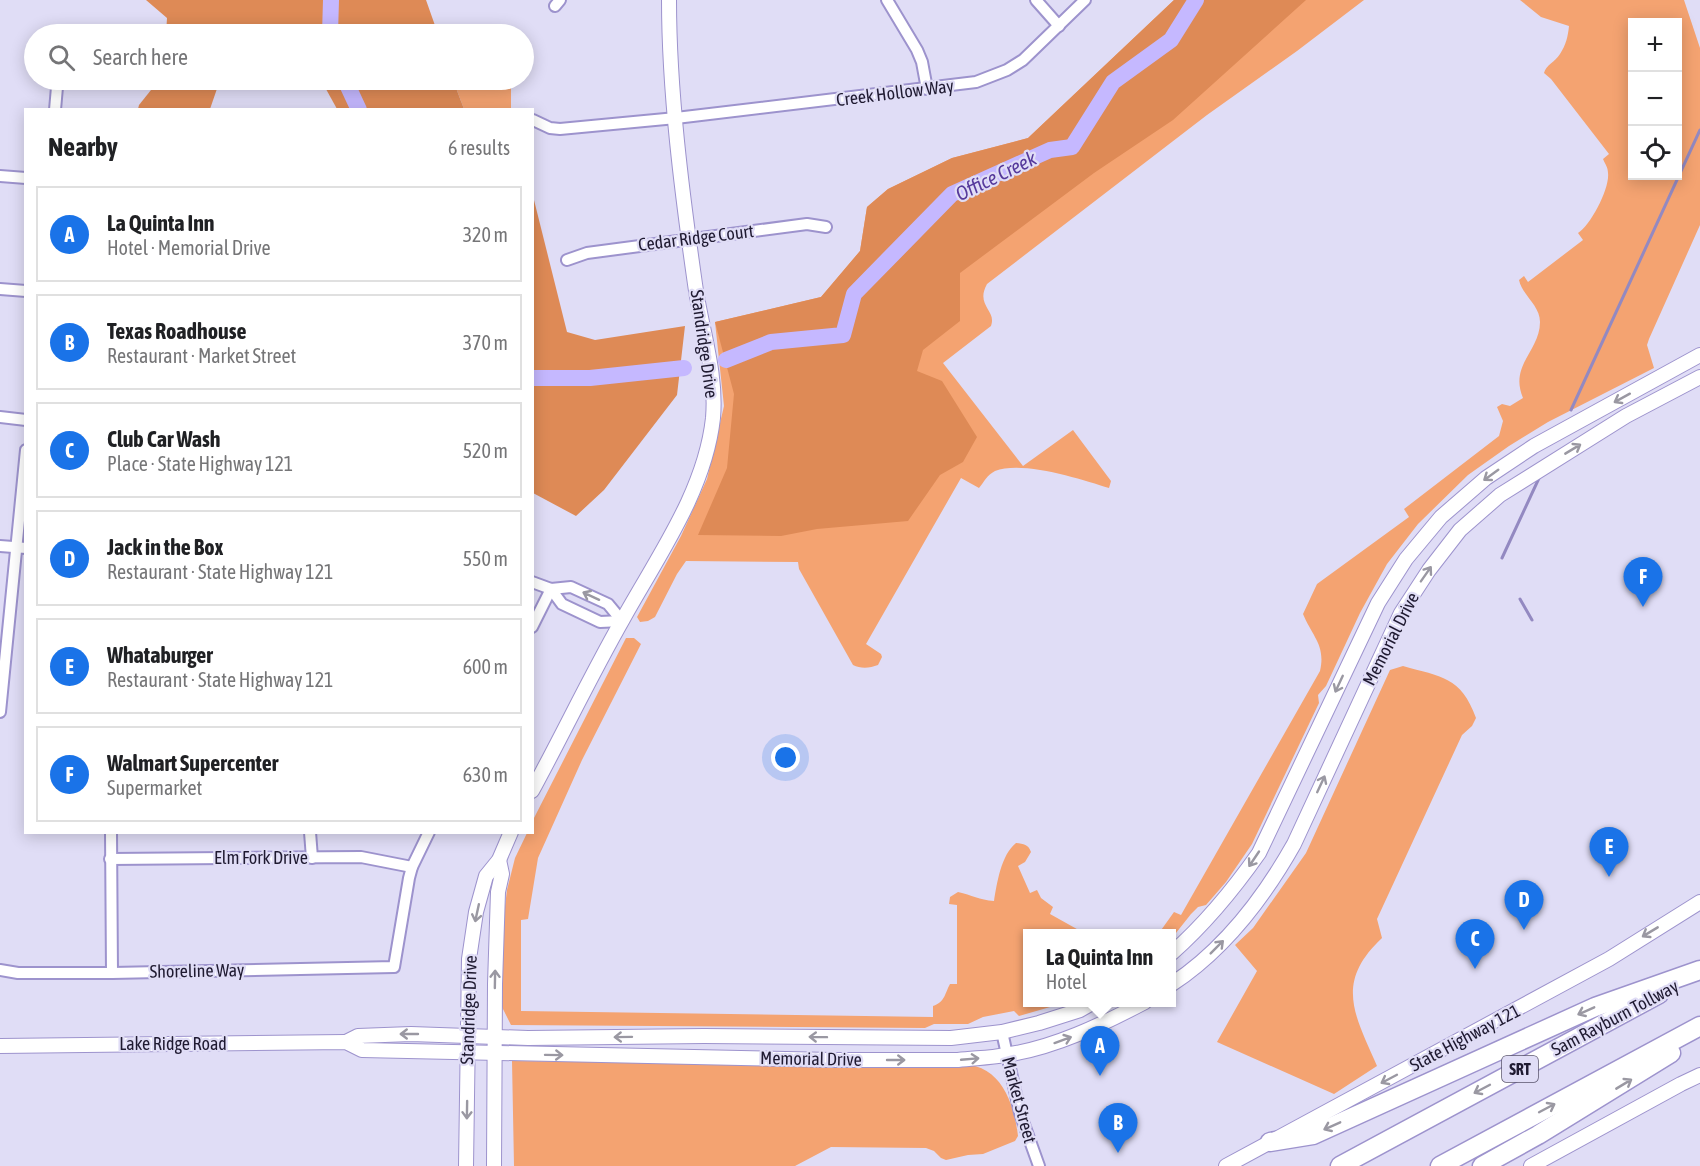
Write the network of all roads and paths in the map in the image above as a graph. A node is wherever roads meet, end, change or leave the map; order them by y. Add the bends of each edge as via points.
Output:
1 (669, 0) edge
2 (887, 0) edge
3 (1036, 0) edge
4 (1085, 0) edge
5 (1059, 26) junction
6 (927, 89) junction
7 (57, 90) edge
8 (55, 108) edge
9 (676, 118) junction
10 (534, 120) edge
11 (0, 176) edge
12 (24, 178) edge
13 (826, 227) dead end
14 (688, 240) junction
15 (567, 261) dead end
16 (0, 289) edge
17 (24, 291) edge
18 (1700, 355) edge
19 (1667, 373) junction
20 (1700, 377) edge
21 (1676, 390) junction
22 (0, 417) edge
23 (24, 420) edge
24 (24, 489) edge
25 (0, 546) edge
26 (21, 548) edge
27 (534, 583) edge
28 (551, 589) junction
29 (621, 621) junction
30 (534, 623) edge
31 (1364, 631) junction
32 (1388, 643) junction
33 (0, 712) edge
34 (534, 787) edge
35 (111, 834) edge
36 (310, 834) edge
37 (428, 834) edge
38 (511, 834) edge
39 (312, 858) junction
40 (110, 859) junction
41 (499, 861) junction
42 (412, 867) junction
43 (1700, 902) edge
44 (1176, 949) edge
45 (0, 970) edge
46 (1700, 971) edge
47 (112, 972) junction
48 (1176, 981) edge
49 (1085, 1007) edge
50 (1135, 1007) edge
51 (1700, 1026) edge
52 (1002, 1032) junction
53 (1700, 1033) edge
54 (467, 1036) junction
55 (495, 1037) junction
56 (346, 1042) junction
57 (0, 1046) edge
58 (467, 1053) junction
59 (496, 1054) junction
60 (1006, 1055) junction
61 (1700, 1075) edge
62 (1270, 1142) junction
63 (466, 1166) edge
64 (494, 1166) edge
65 (1039, 1166) edge
66 (1226, 1166) edge
67 (1340, 1166) edge
68 (1440, 1166) edge
69 (1482, 1166) edge
70 (1531, 1166) edge

1 - 9 street, Standridge Drive
2 - 6 street via 917,50
3 - 5 street
4 - 5 street, Creek Hollow Way
5 - 6 street, Creek Hollow Way via 1007,70 976,82
6 - 9 street, Creek Hollow Way
7 - 8 street
9 - 10 street, Creek Hollow Way via 560,129
9 - 14 street, Standridge Drive
11 - 12 street
13 - 14 street, Cedar Ridge Court via 807,224
14 - 15 street, Cedar Ridge Court via 587,252
14 - 29 street, Standridge Drive via 711,366 711,432 698,477 680,517
16 - 17 street
18 - 19 street, Memorial Drive
19 - 21 street
19 -> 31 street, Memorial Drive via 1534,446 1486,478 1441,517 1406,559
20 - 21 street, Memorial Drive
32 -> 21 street, Memorial Drive via 1401,612 1460,530 1500,495 1626,416
22 - 23 street
24 - 26 street
25 - 26 street
26 - 33 street
27 - 28 street
28 - 29 street via 562,604 600,622
29 -> 28 street via 608,604 571,588
28 - 30 street
29 - 34 street, Standridge Drive
31 - 32 street
31 -> 44 street, Memorial Drive via 1259,853 1213,914
48 -> 32 street, Memorial Drive via 1214,951 1245,919 1275,878
35 - 40 street
36 - 39 street
37 - 42 street
38 - 41 street, Standridge Drive
39 - 40 street, Elm Fork Drive
39 - 42 street, Elm Fork Drive via 361,857
40 - 47 street
41 -> 54 street, Standridge Drive via 486,876 476,912 469,959
55 -> 41 street, Standridge Drive via 498,892 502,874
42 - 47 street, Shoreline Way via 394,968
43 -> 62 street, State Highway 121 via 1609,959
45 - 47 street, Shoreline Way
46 -> 62 highway via 1595,1007 1313,1135
46 -> 67 highway, Sam Rayburn Tollway / SRT
49 - 52 street, Memorial Drive
60 -> 50 street, Memorial Drive via 1100,1026
68 -> 51 highway
52 -> 55 street, Memorial Drive via 951,1038
52 - 60 street, Market Street
69 -> 53 highway via 1538,1136
54 - 55 street, Memorial Drive
54 -> 56 street, Lake Ridge Road via 358,1036
54 - 58 street, Standridge Drive
55 - 59 street, Standridge Drive
56 - 57 street, Lake Ridge Road
56 - 58 street, Lake Ridge Road via 362,1050
58 - 59 street, Memorial Drive
58 -> 63 street, Standridge Drive
59 -> 60 street, Memorial Drive via 833,1059
59 - 64 street, Standridge Drive
60 - 65 street, Market Street via 1020,1113
61 - 70 street
62 - 66 street, State Highway 121

